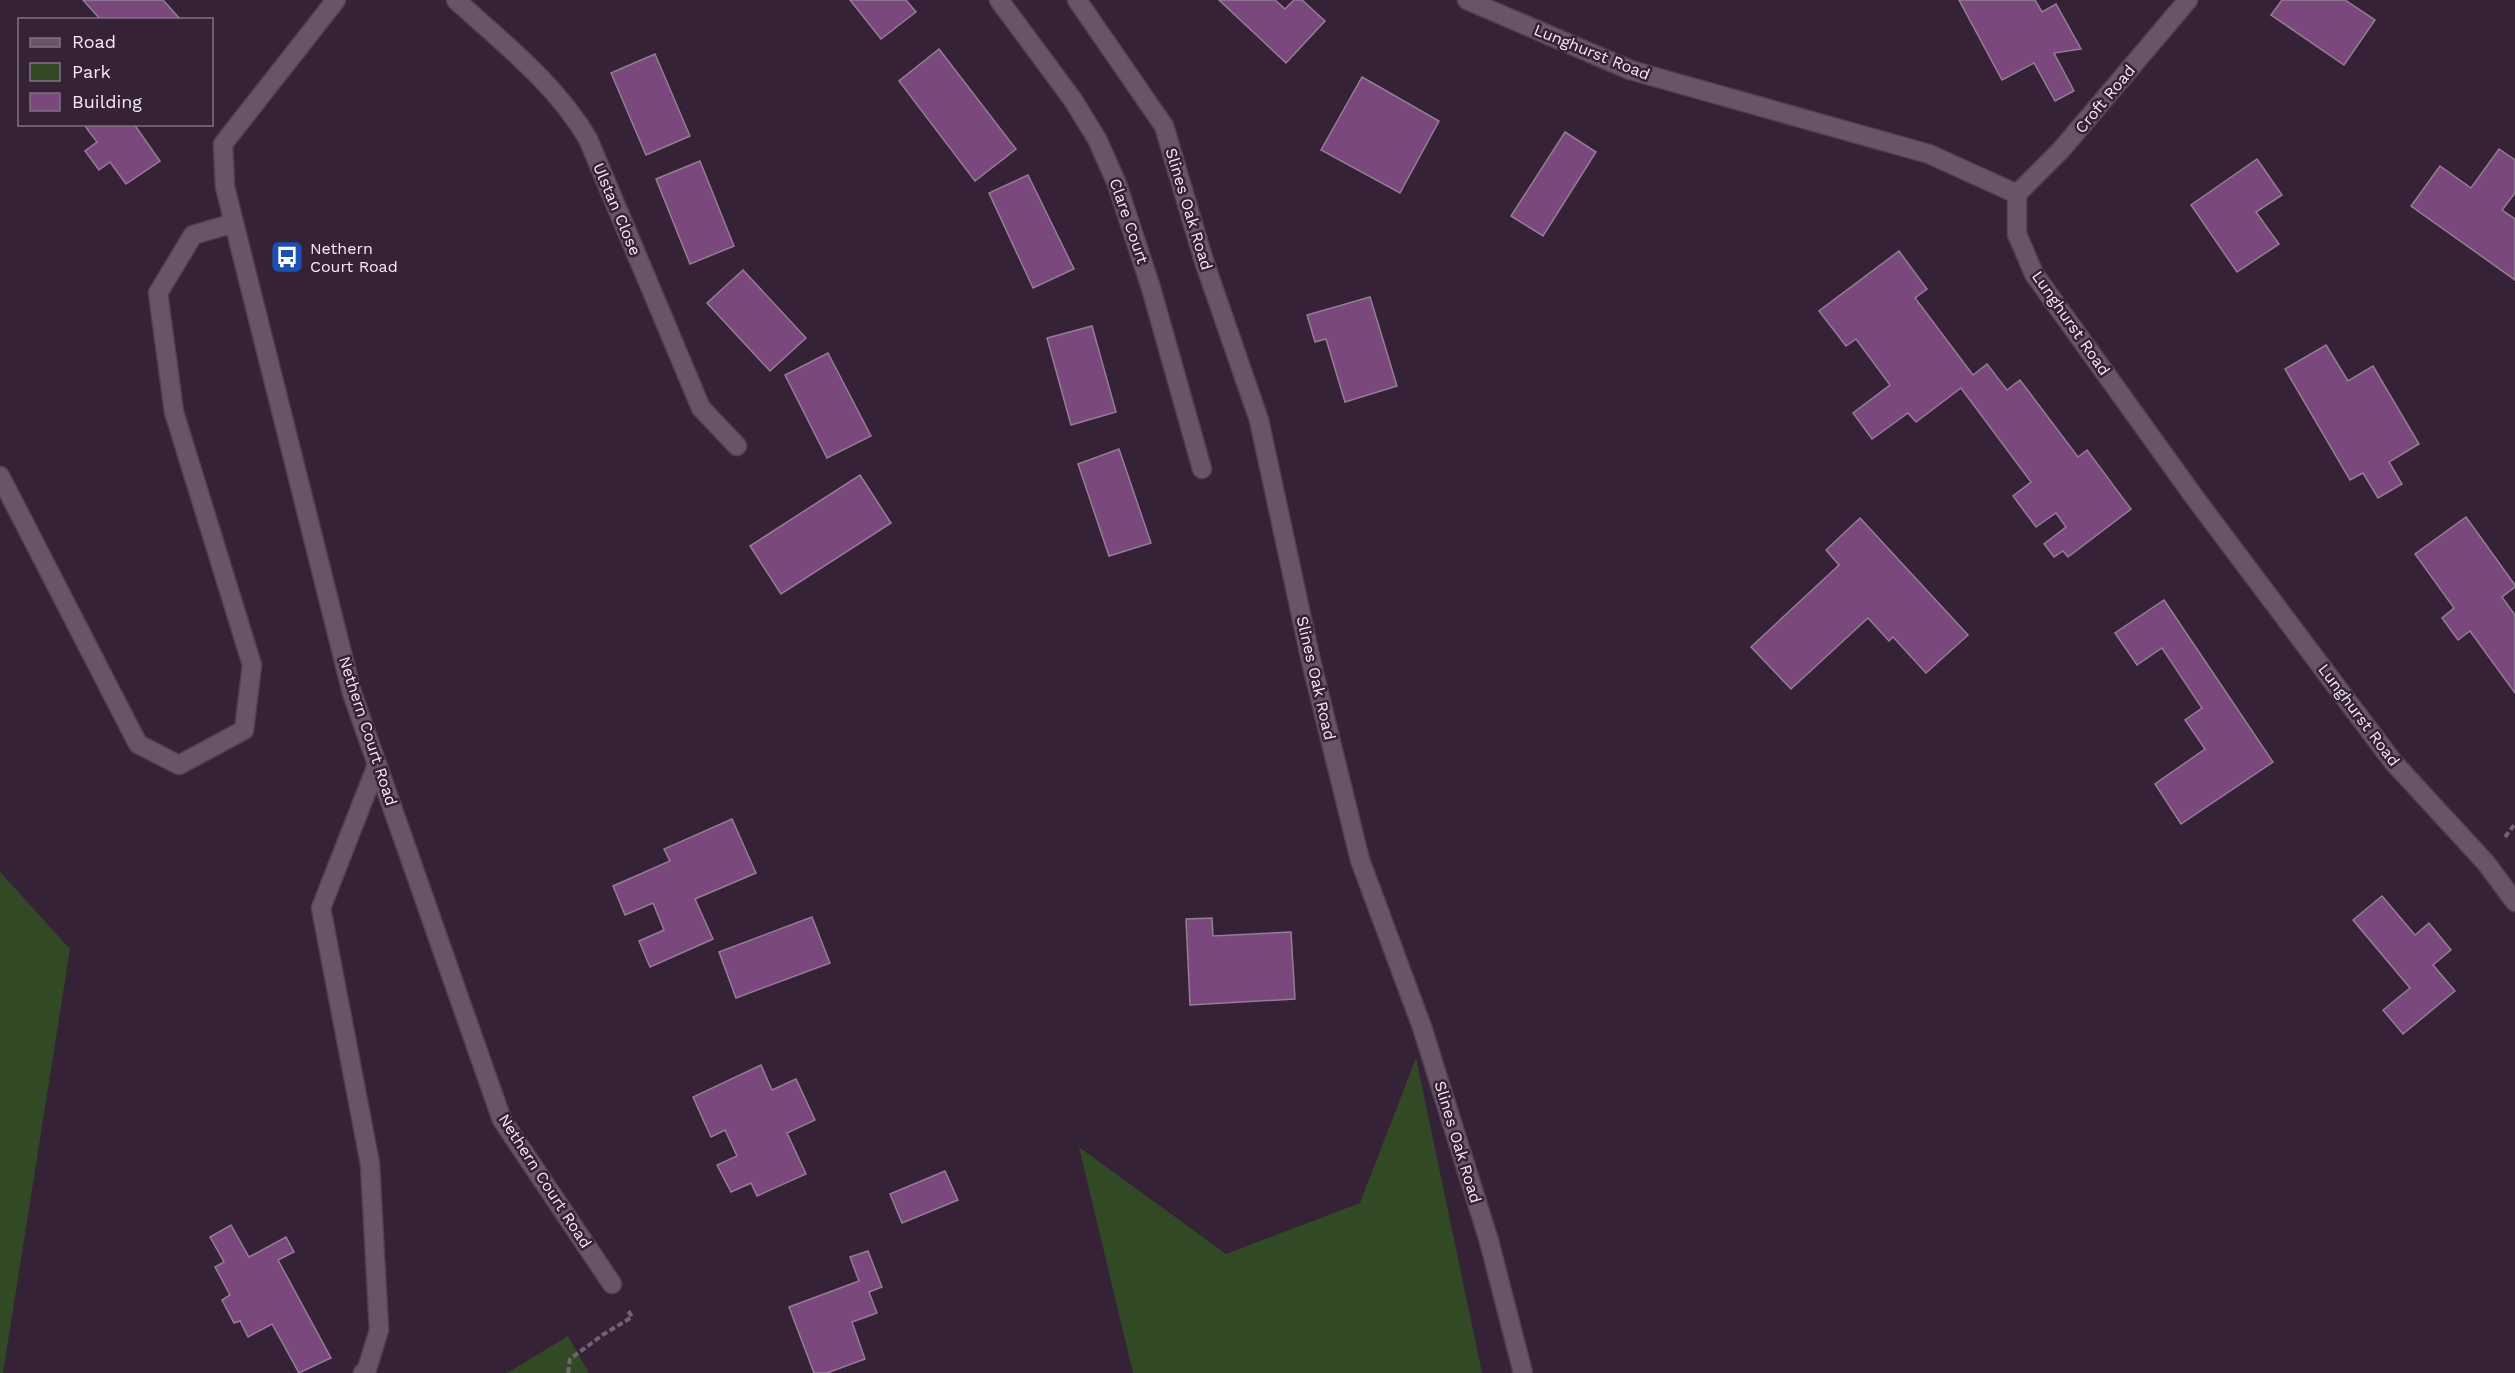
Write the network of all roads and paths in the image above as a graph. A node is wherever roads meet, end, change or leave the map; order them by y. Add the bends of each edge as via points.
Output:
1 (336, 0) edge
2 (456, 0) edge
3 (999, 0) edge
4 (1077, 0) edge
5 (1467, 0) edge
6 (2188, 0) edge
7 (2017, 194) junction
8 (234, 223) junction
9 (737, 446) dead end
10 (1202, 469) dead end
11 (0, 476) edge
12 (377, 765) junction
13 (2515, 902) edge
14 (612, 1284) joint
15 (363, 1373) edge
16 (568, 1373) edge
17 (1523, 1373) edge

1 - 8 street, Nethern Court Road via 223,144 225,187
2 - 9 street, Ulstan Close via 560,97 575,117 588,139 701,408
3 - 10 street, Clare Court via 1073,100 1113,175 1151,288
4 - 17 street, Slines Oak Road via 1164,126 1204,261 1260,420 1311,661 1360,860 1422,1027 1489,1241
5 - 7 street, Lunghurst Road via 1630,70 1929,154
6 - 7 street, Croft Road via 2061,150
7 - 13 street, Lunghurst Road via 2017,234 2034,274 2195,498 2394,763 2486,863
8 - 11 street via 193,235 158,293 174,412 252,665 244,730 179,765 138,744
8 - 12 street, Nethern Court Road via 352,693
12 - 14 street, Nethern Court Road via 502,1120
12 - 15 street via 321,908 370,1164 379,1330
14 - 16 path via 632,1317 570,1359

